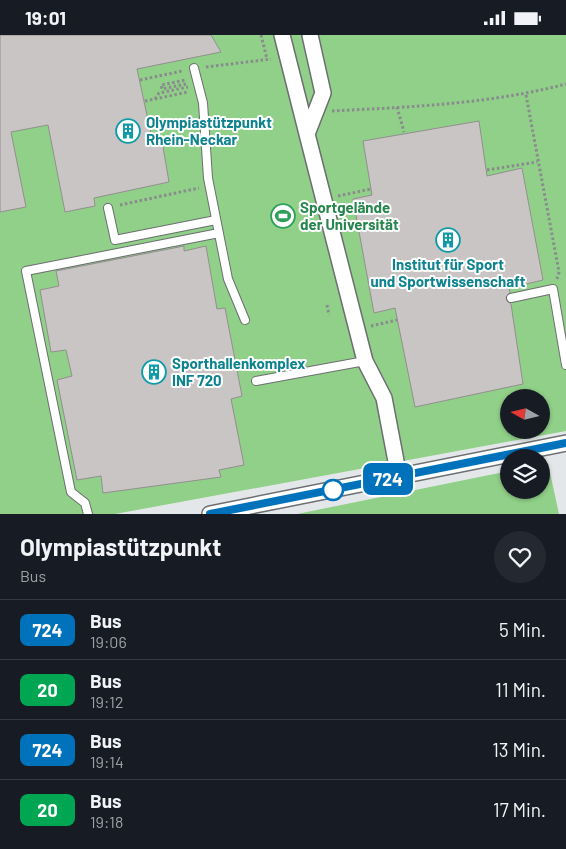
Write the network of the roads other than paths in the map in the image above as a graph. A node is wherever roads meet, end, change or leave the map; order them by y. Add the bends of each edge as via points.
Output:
1 (282, 35) edge
2 (310, 35) edge
3 (194, 68) road end
4 (307, 134) junction
5 (108, 208) road end
6 (216, 220) junction
7 (219, 233) junction
8 (511, 299) dead end
9 (245, 320) dead end
10 (365, 361) junction
11 (566, 365) edge
12 (256, 381) dead end
13 (566, 443) edge
14 (399, 477) junction
15 (88, 514) edge
16 (210, 514) edge

1 - 4 street
2 - 4 street via 323,93
3 - 6 lane via 204,103
4 - 10 street
5 - 6 lane via 115,240
6 - 7 lane
7 - 9 lane via 228,279
7 - 15 lane via 26,271 71,491 86,503
8 - 11 lane via 553,289
10 - 12 lane
10 - 14 street via 384,398
13 - 14 street
14 - 16 street

